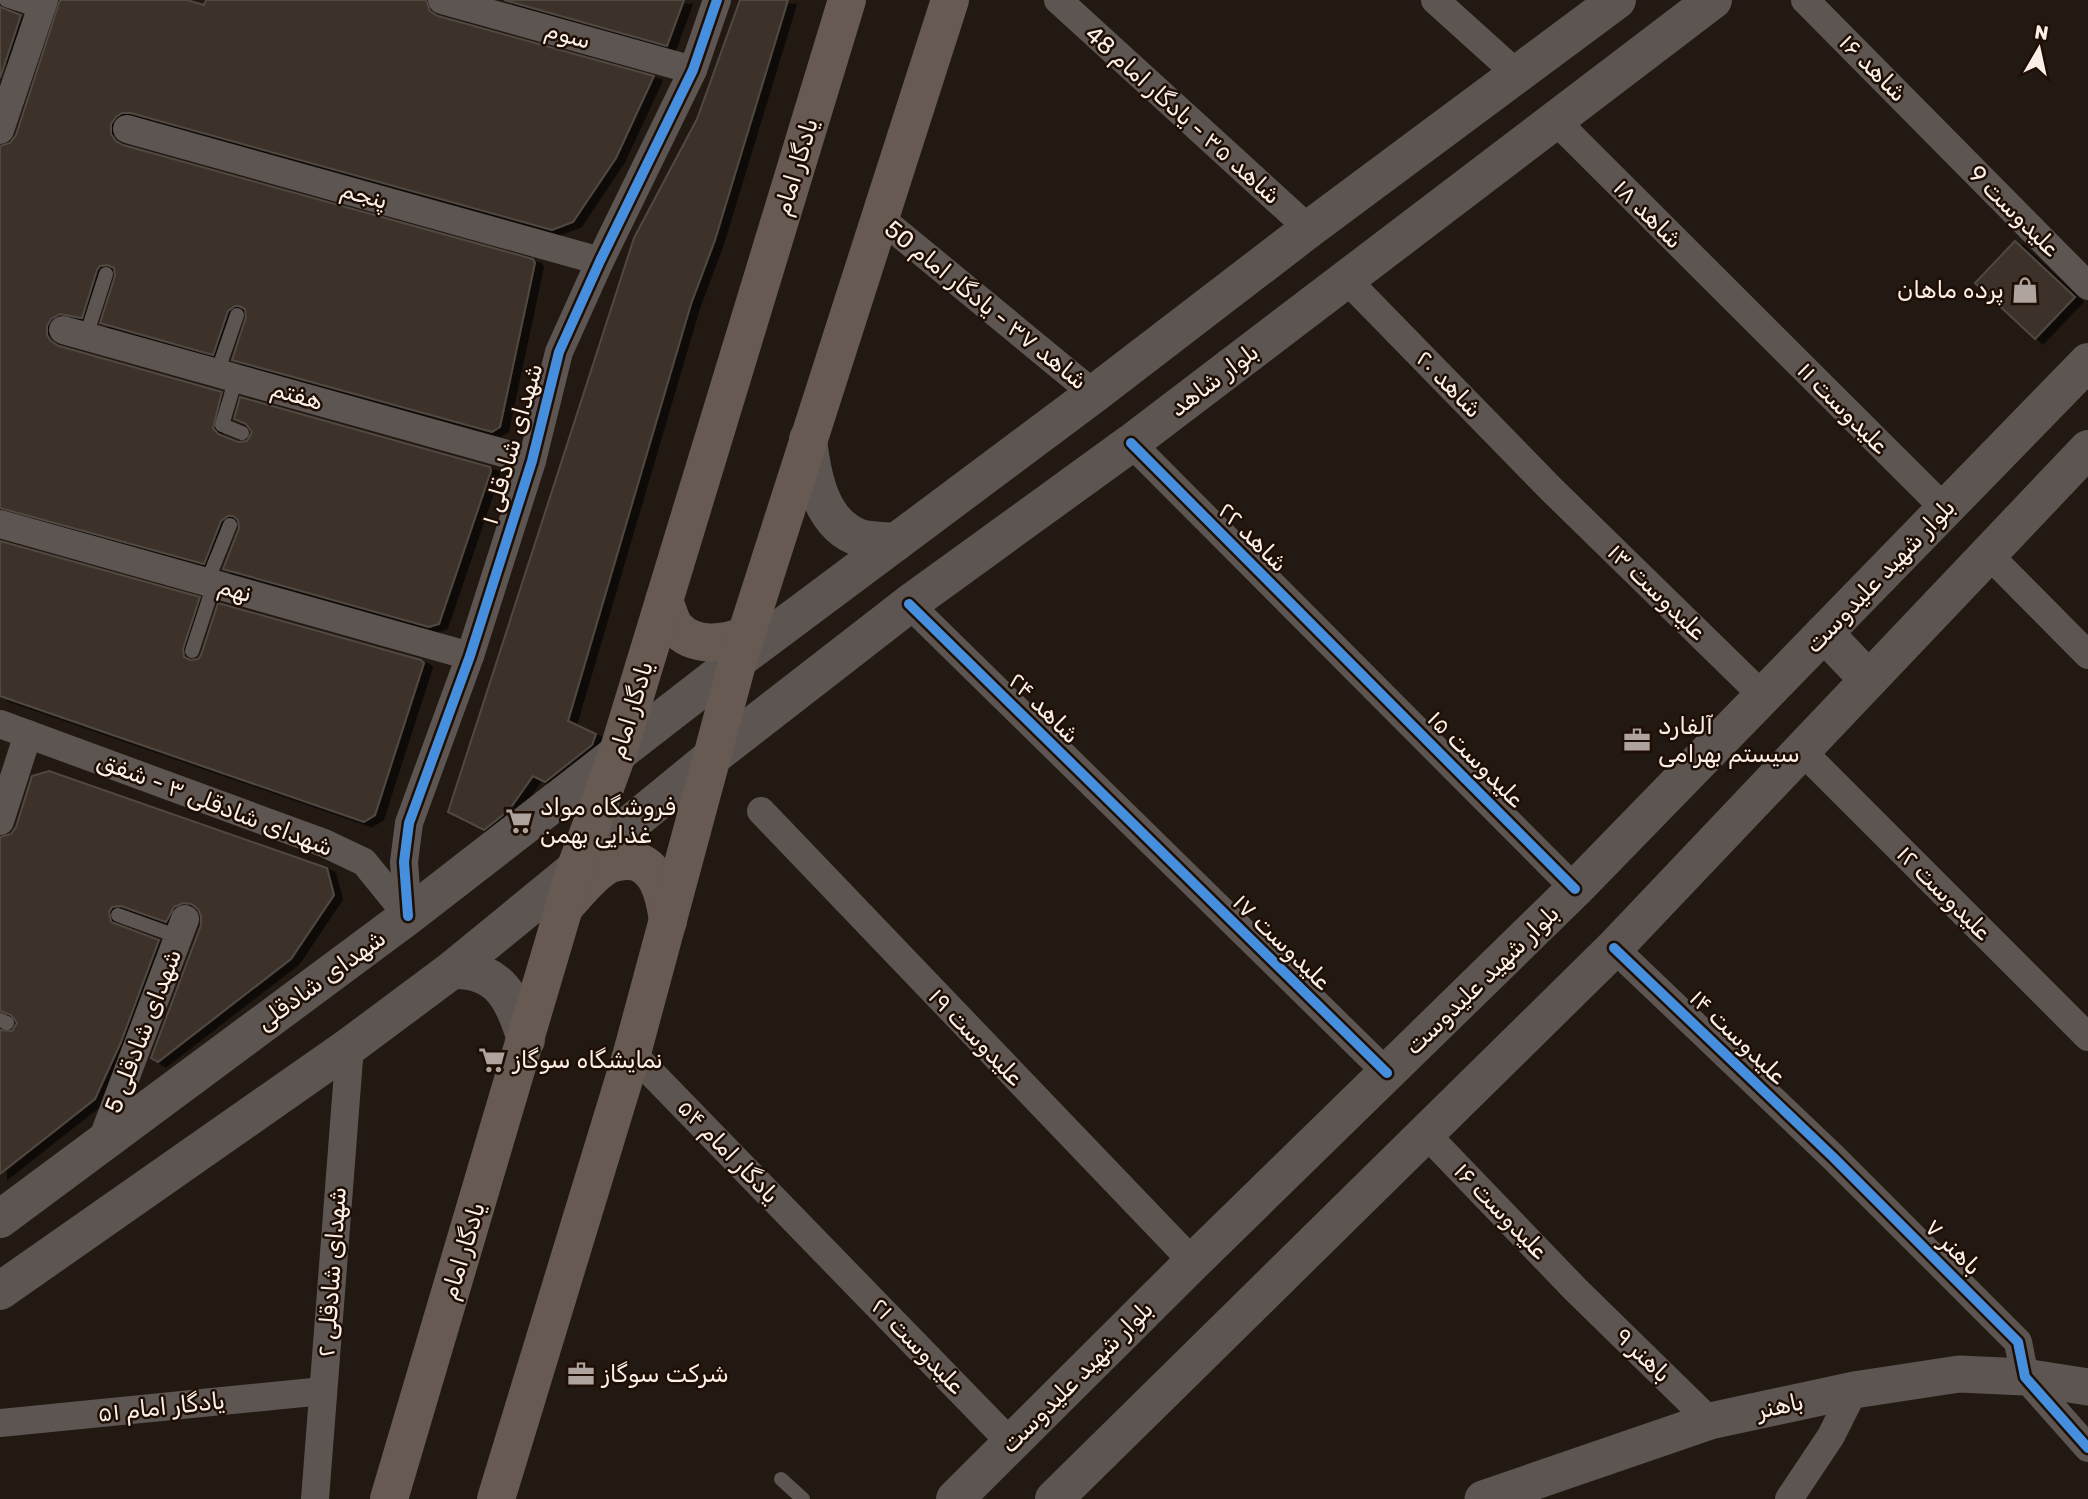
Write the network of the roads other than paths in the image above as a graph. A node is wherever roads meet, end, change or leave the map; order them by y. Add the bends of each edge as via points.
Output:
1 (5, 0) edge
2 (442, 0) edge
3 (717, 0) edge
4 (846, 0) edge
5 (950, 0) edge
6 (1058, 0) edge
7 (1435, 0) edge
8 (1617, 0) edge
9 (1713, 0) edge
10 (1805, 0) edge
11 (42, 5) edge
12 (693, 70) junction
13 (1518, 75) junction
14 (1555, 120) junction
15 (127, 129) dead end
16 (0, 130) edge
17 (1940, 137) joint
18 (879, 217) junction
19 (1309, 229) junction
20 (600, 261) junction
21 (106, 274) dead end
22 (1346, 279) junction
23 (2088, 286) edge
24 (1741, 307) joint
25 (237, 315) dead end
26 (74, 333) joint
27 (2088, 362) edge
28 (227, 376) junction
29 (1094, 394) junction
30 (243, 433) dead end
31 (808, 439) junction
32 (1131, 443) junction
33 (2088, 449) edge
34 (532, 461) junction
35 (1551, 489) joint
36 (1944, 509) junction
37 (0, 524) edge
38 (230, 525) dead end
39 (896, 542) junction
40 (1988, 554) junction
41 (210, 583) junction
42 (664, 601) junction
43 (909, 604) junction
44 (1824, 634) junction
45 (742, 647) junction
46 (192, 651) dead end
47 (2088, 655) edge
48 (470, 656) junction
49 (1346, 660) joint
50 (1868, 679) junction
51 (1763, 696) junction
52 (0, 724) edge
53 (28, 734) junction
54 (1800, 749) junction
55 (618, 752) junction
56 (712, 757) junction
57 (761, 811) dead end
58 (0, 821) edge
59 (1148, 841) joint
60 (576, 867) junction
61 (1575, 889) junction
62 (565, 905) junction
63 (118, 915) dead end
64 (408, 916) junction
65 (668, 921) junction
66 (182, 928) joint
67 (1614, 948) junction
68 (452, 970) junction
69 (2088, 1037) edge
70 (526, 1040) junction
71 (350, 1046) junction
72 (632, 1053) junction
73 (1387, 1073) junction
74 (1426, 1134) junction
75 (101, 1143) junction
76 (1833, 1157) joint
77 (0, 1219) edge
78 (824, 1249) joint
79 (1193, 1262) junction
80 (1575, 1289) joint
81 (0, 1291) edge
82 (2025, 1377) junction
83 (2088, 1387) edge
84 (1854, 1390) junction
85 (323, 1391) junction
86 (1710, 1421) junction
87 (0, 1423) edge
88 (1011, 1443) junction
89 (2088, 1448) edge
90 (781, 1479) dead end
91 (315, 1499) edge
92 (389, 1499) edge
93 (496, 1499) edge
94 (803, 1499) edge
95 (955, 1499) edge
96 (1054, 1499) edge
97 (1483, 1499) edge
98 (1789, 1499) edge

1 - 11 lane
2 - 12 street, سوم
3 - 12 street, شهدای شادقلی ۱
4 - 42 main road, یادگار امام
5 - 18 main road
6 - 19 street, شاهد ۳۵ - یادگار امام 48
7 - 13 street
8 - 13 main road
9 - 14 main road, بلوار شاهد
10 - 17 street, شاهد ۱۶
11 - 16 street via 14,73
12 - 20 street, شهدای شادقلی ۱
13 - 19 main road
14 - 22 main road, بلوار شاهد
14 - 24 street, شاهد ۱۸
15 - 20 street, پنجم
17 - 23 street, علیدوست 9
18 - 29 street, شاهد ۳۷ - یادگار امام 50
18 - 31 main road
19 - 29 main road
20 - 34 street, شهدای شادقلی ۱ via 559,352
21 - 26 lane
22 - 32 main road, بلوار شاهد
22 - 35 street, شاهد ۲۰
24 - 36 street, علیدوست ۱۱
25 - 28 lane
26 - 28 street, هفتم
27 - 36 main road, بلوار شهید علیدوست
28 - 30 lane via 222,425
28 - 34 street, هفتم
29 - 39 main road
31 - 39 main road via 820,496 838,525 862,538
31 - 45 main road
32 - 43 main road, بلوار شاهد
32 - 49 street, شاهد ۲۲
33 - 40 main road
34 - 48 street, شهدای شادقلی ۱
35 - 51 street, علیدوست ۱۳
36 - 44 main road, بلوار شهید علیدوست
37 - 41 street, نهم
38 - 41 lane
39 - 45 main road
40 - 47 street
40 - 50 main road
41 - 46 lane
41 - 48 street, نهم
42 - 45 main road via 677,628 692,640
42 - 55 main road, یادگار امام
43 - 56 main road, بلوار شاهد
43 - 59 street, شاهد ۲۴
44 - 50 main road
44 - 51 main road, بلوار شهید علیدوست
45 - 55 main road, شهدای شادقلی
45 - 56 main road
48 - 64 street, شهدای شادقلی ۱ via 409,822 404,862
49 - 61 street, علیدوست ۱۵
50 - 54 main road
51 - 61 main road, بلوار شهید علیدوست
52 - 53 street, شهدای شادقلی ۳ - شفق
53 - 58 street
53 - 64 street, شهدای شادقلی ۳ - شفق via 324,843 364,862
54 - 67 main road
54 - 69 street, علیدوست ۱۲
55 - 60 main road, یادگار امام
55 - 64 main road, شهدای شادقلی
56 - 60 main road
56 - 65 main road
57 - 79 street, علیدوست ۱۹
59 - 73 street, علیدوست ۱۷
60 - 62 main road, یادگار امام
60 - 68 main road
61 - 73 main road, بلوار شهید علیدوست
62 - 65 main road via 609,864 628,861 639,863 655,876
62 - 70 main road, یادگار امام
63 - 66 lane
64 - 75 main road, شهدای شادقلی
65 - 72 main road
66 - 75 street, شهدای شادقلی 5
67 - 74 main road
67 - 76 street, علیدوست ۱۴
68 - 70 main road via 471,969 509,995
68 - 71 main road
70 - 92 main road, یادگار امام
71 - 81 main road
71 - 85 street, شهدای شادقلی ۲
72 - 78 street, یادگار امام ۵۴
72 - 93 main road
73 - 79 main road, بلوار شهید علیدوست
74 - 80 street, علیدوست ۱۶
74 - 96 main road
75 - 77 main road, شهدای شادقلی
76 - 82 street, باهنر ۷ via 2018,1342
78 - 88 street, علیدوست ۲۱
79 - 88 main road, بلوار شهید علیدوست
80 - 86 street, باهنر ۹
82 - 83 street, باهنر
82 - 84 street, باهنر via 1959,1374
82 - 89 street
84 - 86 street, باهنر
84 - 98 street via 1831,1436
85 - 87 street, یادگار امام ۵۱
85 - 91 street, شهدای شادقلی ۲
86 - 97 street, باهنر
88 - 95 main road, بلوار شهید علیدوست
90 - 94 lane

